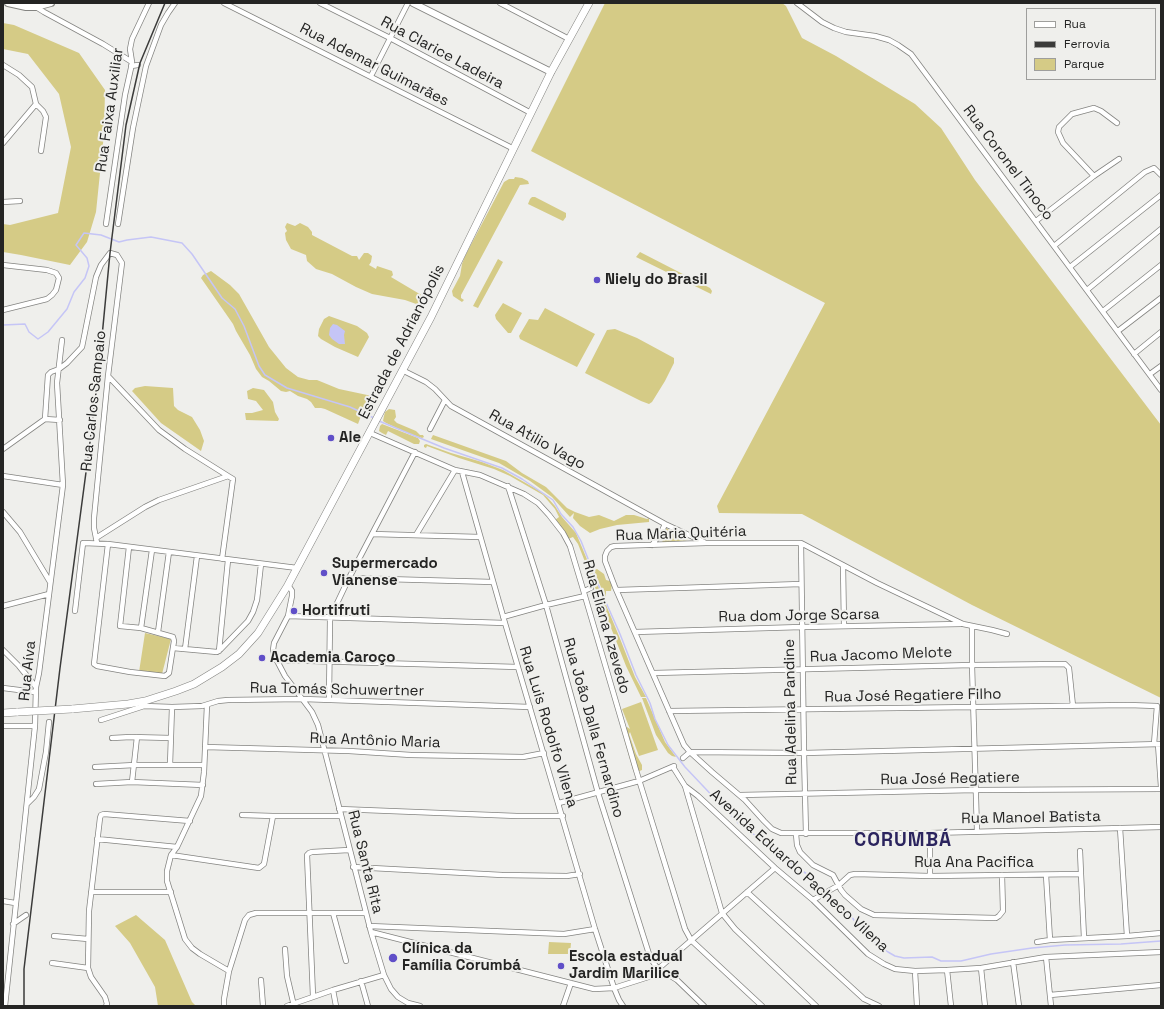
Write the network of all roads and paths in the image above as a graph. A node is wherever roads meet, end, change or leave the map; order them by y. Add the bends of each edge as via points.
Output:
1 (8, 3) edge
2 (51, 3) edge
3 (149, 3) edge
4 (176, 3) edge
5 (224, 3) edge
6 (320, 3) edge
7 (408, 3) edge
8 (414, 3) edge
9 (500, 3) edge
10 (583, 3) edge
11 (589, 3) edge
12 (797, 3) edge
13 (36, 5) edge
14 (584, 11) junction
15 (390, 38) junction
16 (569, 39) junction
17 (132, 64) junction
18 (3, 65) edge
19 (138, 65) dead end
20 (550, 72) junction
21 (371, 76) junction
22 (36, 104) junction
23 (531, 113) junction
24 (1117, 123) dead end
25 (3, 143) edge
26 (514, 148) junction
27 (41, 151) dead end
28 (1119, 159) dead end
29 (1161, 175) edge
30 (1094, 176) junction
31 (1161, 195) edge
32 (20, 201) dead end
33 (3, 202) edge
34 (1036, 221) junction
35 (106, 224) dead end
36 (118, 224) dead end
37 (1161, 229) edge
38 (1054, 246) junction
39 (3, 265) edge
40 (1161, 265) edge
41 (1070, 267) junction
42 (1087, 290) junction
43 (1161, 298) edge
44 (3, 310) edge
45 (1103, 311) junction
46 (1118, 331) junction
47 (1161, 332) edge
48 (62, 340) dead end
49 (1134, 354) junction
50 (1161, 366) edge
51 (59, 368) junction
52 (402, 370) junction
53 (1150, 374) junction
54 (108, 376) junction
55 (1161, 390) edge
56 (444, 400) junction
57 (45, 419) junction
58 (60, 420) junction
59 (430, 429) dead end
60 (371, 431) junction
61 (3, 449) edge
62 (415, 452) junction
63 (455, 470) junction
64 (462, 472) junction
65 (3, 476) edge
66 (228, 476) junction
67 (63, 485) junction
68 (508, 486) junction
69 (3, 512) edge
70 (666, 524) junction
71 (372, 534) junction
72 (416, 536) junction
73 (480, 537) junction
74 (97, 540) junction
75 (706, 543) junction
76 (801, 543) junction
77 (108, 544) junction
78 (652, 545) junction
79 (129, 547) junction
80 (152, 550) junction
81 (169, 552) junction
82 (197, 556) junction
83 (222, 559) junction
84 (228, 560) junction
85 (261, 564) junction
86 (843, 564) junction
87 (297, 568) junction
88 (349, 578) junction
89 (50, 582) junction
90 (493, 582) junction
91 (801, 584) junction
92 (288, 585) junction
93 (591, 588) dead end
94 (617, 590) junction
95 (49, 594) junction
96 (584, 594) junction
97 (546, 605) junction
98 (3, 606) edge
99 (75, 611) dead end
100 (288, 616) junction
101 (503, 617) junction
102 (330, 618) junction
103 (504, 623) junction
104 (962, 624) junction
105 (844, 626) junction
106 (972, 626) junction
107 (802, 627) junction
108 (141, 628) junction
109 (158, 632) junction
110 (635, 632) junction
111 (1007, 634) dead end
112 (174, 648) junction
113 (185, 649) junction
114 (3, 650) edge
115 (219, 651) junction
116 (276, 660) junction
117 (329, 661) junction
118 (972, 665) junction
119 (518, 667) junction
120 (802, 669) junction
121 (654, 672) junction
122 (3, 688) edge
123 (36, 689) junction
124 (303, 699) junction
125 (329, 700) junction
126 (144, 704) junction
127 (207, 705) junction
128 (1073, 706) junction
129 (172, 707) junction
130 (530, 707) junction
131 (973, 708) junction
132 (803, 710) junction
133 (669, 711) junction
134 (3, 713) edge
135 (101, 720) dead end
136 (49, 722) dead end
137 (3, 726) edge
138 (35, 726) junction
139 (137, 737) junction
140 (112, 738) dead end
141 (171, 738) junction
142 (1158, 744) edge
143 (205, 747) junction
144 (974, 748) junction
145 (324, 750) junction
146 (690, 752) junction
147 (544, 753) junction
148 (804, 753) junction
149 (683, 758) dead end
150 (135, 764) junction
151 (170, 765) junction
152 (204, 765) junction
153 (95, 767) dead end
154 (639, 781) junction
155 (132, 782) junction
156 (96, 784) dead end
157 (203, 785) junction
158 (685, 786) junction
159 (1161, 788) edge
160 (976, 790) junction
161 (598, 793) junction
162 (805, 793) junction
163 (740, 795) junction
164 (559, 803) junction
165 (27, 804) junction
166 (339, 809) junction
167 (242, 815) dead end
168 (273, 816) junction
169 (341, 816) junction
170 (563, 816) junction
171 (190, 821) junction
172 (1161, 826) edge
173 (1120, 828) junction
174 (977, 831) junction
175 (781, 833) joint
176 (930, 833) junction
177 (796, 834) junction
178 (806, 834) junction
179 (97, 839) junction
180 (177, 847) junction
181 (350, 850) junction
182 (1080, 851) dead end
183 (171, 855) junction
184 (353, 866) junction
185 (775, 868) junction
186 (580, 874) junction
187 (1081, 874) junction
188 (1046, 875) junction
189 (930, 876) junction
190 (1002, 876) junction
191 (839, 885) junction
192 (91, 892) junction
193 (171, 892) junction
194 (747, 892) junction
195 (813, 900) junction
196 (3, 901) edge
197 (15, 903) junction
198 (309, 913) junction
199 (333, 913) junction
200 (365, 913) junction
201 (722, 913) junction
202 (26, 915) dead end
203 (13, 924) junction
204 (369, 926) junction
205 (595, 929) junction
206 (371, 932) junction
207 (1161, 933) edge
208 (54, 936) dead end
209 (1127, 936) junction
210 (1084, 938) junction
211 (88, 939) junction
212 (691, 940) junction
213 (1050, 940) junction
214 (1037, 942) dead end
215 (285, 949) dead end
216 (1161, 952) edge
217 (1046, 957) junction
218 (346, 961) dead end
219 (52, 962) dead end
220 (233, 962) junction
221 (1013, 962) junction
222 (220, 966) junction
223 (88, 968) junction
224 (980, 968) junction
225 (658, 969) junction
226 (947, 970) junction
227 (230, 971) junction
228 (915, 971) junction
229 (662, 974) junction
230 (384, 975) junction
231 (261, 980) dead end
232 (361, 981) junction
233 (571, 983) junction
234 (1161, 985) edge
235 (614, 988) junction
236 (333, 990) junction
237 (1050, 995) junction
238 (313, 996) junction
239 (294, 1005) edge
240 (5, 1006) edge
241 (106, 1006) edge
242 (224, 1006) edge
243 (263, 1006) edge
244 (287, 1006) edge
245 (336, 1006) edge
246 (368, 1006) edge
247 (420, 1006) edge
248 (563, 1006) edge
249 (623, 1006) edge
250 (704, 1006) edge
251 (762, 1006) edge
252 (816, 1006) edge
253 (879, 1006) edge
254 (918, 1006) edge
255 (951, 1006) edge
256 (985, 1006) edge
257 (1019, 1006) edge
258 (1051, 1006) edge

1 - 13 main road
2 - 13 main road
3 - 17 street, Rua Faixa Auxiliar via 132,39
4 - 36 street via 161,25 146,66
5 - 21 street, Rua Ademar Guimarães
6 - 15 street, Rua Clarice Ladeira
7 - 15 street
8 - 20 main road
9 - 16 street
10 - 14 street
11 - 14 main road, Estrada de Adrianópolis
12 - 34 street, Rua Coronel Tinoco via 834,28 889,40 912,54
13 - 17 street
14 - 16 main road, Estrada de Adrianópolis
15 - 21 street
15 - 23 street, Rua Clarice Ladeira
16 - 20 main road, Estrada de Adrianópolis
17 - 19 street
17 - 35 street, Rua Faixa Auxiliar
18 - 22 street via 32,87
20 - 23 main road, Estrada de Adrianópolis
21 - 26 street, Rua Ademar Guimarães
22 - 25 street
22 - 27 street via 46,118
23 - 26 main road, Estrada de Adrianópolis
24 - 30 street via 1094,108 1072,114 1059,128 1063,143
26 - 52 main road, Estrada de Adrianópolis via 431,318
28 - 30 street
29 - 38 street via 1155,168 1145,172
30 - 34 street
31 - 41 street
32 - 33 street
34 - 38 street, Rua Coronel Tinoco
37 - 42 street
38 - 41 street, Rua Coronel Tinoco
39 - 44 street via 56,273 59,284 47,299
40 - 45 street
41 - 42 street, Rua Coronel Tinoco
42 - 45 street, Rua Coronel Tinoco
43 - 46 street
45 - 46 street, Rua Coronel Tinoco
46 - 49 street, Rua Coronel Tinoco
47 - 49 street
48 - 51 street, Rua Aíva
49 - 53 street, Rua Coronel Tinoco
50 - 53 street
51 - 54 street, Rua Carlos Sampaio via 75,356 83,344 101,265 110,253 117,255 122,263
51 - 57 street, Rua Carlos Sampaio via 48,375
51 - 58 street, Rua Aíva via 57,383
52 - 56 street, Rua Atilio Vago via 426,382
52 - 60 main road, Estrada de Adrianópolis
53 - 55 street, Rua Coronel Tinoco
54 - 66 street via 159,430
54 - 74 street, Rua Carlos Sampaio via 94,518
56 - 59 street
56 - 70 street, Rua Atilio Vago
57 - 58 street
57 - 61 street
58 - 67 street, Rua Aíva
60 - 62 street, Rua Eliana Azevedo
60 - 87 main road, Estrada de Adrianópolis
62 - 63 street, Rua Eliana Azevedo
62 - 71 street
63 - 64 street, Rua Eliana Azevedo
63 - 72 street
64 - 68 street, Rua Eliana Azevedo via 480,475
64 - 73 street, Rua Luis Rodolfo Vilena
65 - 67 street
66 - 74 street via 159,500
66 - 83 street via 233,479
67 - 89 street, Rua Aíva
68 - 96 street, Rua Eliana Azevedo via 538,503 563,533 570,546
68 - 97 street, Rua João Dalla Fernardino
69 - 89 street via 20,532
70 - 75 street, Rua Atilio Vago
70 - 78 street
71 - 72 street
71 - 88 street
72 - 73 street
73 - 90 street, Rua Luis Rodolfo Vilena
74 - 77 street
74 - 99 street via 83,543
75 - 76 street, Rua Maria Quitéria
75 - 78 street, Rua Maria Quitéria
76 - 86 street, Rua Maria Quitéria
76 - 91 street, Rua Adelina Pandine
77 - 79 street
77 - 112 street via 94,664 130,672 168,675
78 - 94 street, Rua Maria Quitéria via 615,546 607,551 605,561
79 - 80 street
79 - 108 street via 120,626
80 - 81 street
80 - 108 street
81 - 82 street
81 - 109 street
82 - 83 street
82 - 113 street
83 - 84 street
84 - 85 street
84 - 115 street
85 - 87 street
85 - 115 street via 253,612
86 - 104 street, Rua Maria Quitéria
86 - 105 street
87 - 92 main road, Estrada de Adrianópolis
88 - 90 street
88 - 102 street
89 - 95 street, Rua Aíva
90 - 101 street, Rua Luis Rodolfo Vilena
91 - 94 street
91 - 107 street, Rua Adelina Pandine
92 - 100 street, Rua Santa Rita via 292,596
92 - 126 main road, Estrada de Adrianópolis via 258,633 239,654 194,684
93 - 96 street
94 - 110 street, Rua Maria Quitéria
95 - 98 street
95 - 123 street, Rua Aíva
96 - 97 street
96 - 154 street, Rua Eliana Azevedo
97 - 101 street
97 - 161 street, Rua João Dalla Fernardino
100 - 102 street
100 - 116 street, Rua Santa Rita via 274,643
101 - 103 street, Rua Luis Rodolfo Vilena
102 - 103 street
102 - 117 street
103 - 119 street, Rua Luis Rodolfo Vilena
104 - 105 street, Rua dom Jorge Scarsa
104 - 106 street, Rua Maria Quitéria
105 - 107 street, Rua dom Jorge Scarsa
106 - 111 street, Rua Maria Quitéria
106 - 118 street
107 - 110 street, Rua dom Jorge Scarsa
107 - 120 street, Rua Adelina Pandine
108 - 109 street
109 - 112 street via 172,636
110 - 121 street, Rua Maria Quitéria
112 - 113 street
113 - 115 street
114 - 123 street
116 - 117 street
116 - 124 street, Rua Santa Rita
117 - 119 street
117 - 125 street
118 - 120 street, Rua Jacomo Melote
118 - 128 street, Rua Jacomo Melote via 1065,664 1069,668
118 - 131 street
119 - 130 street, Rua Luis Rodolfo Vilena
120 - 121 street, Rua Jacomo Melote
120 - 132 street, Rua Adelina Pandine
121 - 133 street, Rua Maria Quitéria
122 - 123 street
123 - 138 street, Rua Aíva
124 - 125 street, Rua Tomás Schuwertner
124 - 127 street, Rua Tomás Schuwertner via 228,700
124 - 145 street, Rua Santa Rita via 318,725
125 - 130 street, Rua Tomás Schuwertner
126 - 129 street, Rua Tomás Schuwertner
126 - 134 main road, Estrada de Adrianópolis, bridge
126 - 135 street, Rua Tomás Schuwertner
127 - 129 street, Rua Tomás Schuwertner
127 - 143 street
128 - 131 street, Rua José Regatiere Filho
128 - 142 street, Rua José Regatiere Filho via 1157,706
129 - 141 street
130 - 147 street, Rua Luis Rodolfo Vilena
131 - 132 street, Rua José Regatiere Filho
131 - 144 street
132 - 133 street, Rua José Regatiere Filho
132 - 148 street, Rua Adelina Pandine
133 - 146 street, Rua Maria Quitéria via 684,745
136 - 165 street via 39,789
137 - 138 street
138 - 165 street, Rua Aíva
139 - 140 street
139 - 141 street
139 - 150 street
141 - 151 street
142 - 144 street
142 - 159 street
143 - 145 street, Rua Antônio Maria
143 - 152 street
144 - 148 street
144 - 160 street
145 - 147 street, Rua Antônio Maria via 523,757
145 - 166 street, Rua Santa Rita
146 - 148 street
146 - 149 street
146 - 163 street, Rua Maria Quitéria
147 - 164 street, Rua Luis Rodolfo Vilena
148 - 162 street, Rua Adelina Pandine
150 - 151 street
150 - 153 street
150 - 155 street
151 - 152 street
152 - 157 street
154 - 158 street via 674,766
154 - 161 street
154 - 212 street, Rua Eliana Azevedo via 684,929
155 - 156 street
155 - 157 street
157 - 171 street
158 - 185 street, Avenida Eduardo Pacheco Vilena
158 - 201 street
159 - 160 street, Rua José Regatiere
160 - 162 street, Rua José Regatiere
160 - 174 street
161 - 164 street
161 - 225 street, Rua João Dalla Fernardino via 649,954
162 - 163 street, Rua José Regatiere
162 - 178 street, Rua Adelina Pandine
163 - 175 street, Rua Maria Quitéria via 772,829
164 - 170 street, Rua Luis Rodolfo Vilena
165 - 197 street, Rua Aíva
166 - 169 street, Rua Santa Rita
166 - 170 street
167 - 168 street
168 - 169 street
168 - 183 street via 264,864 259,868
169 - 181 street, Rua Santa Rita
170 - 186 street, Rua Luis Rodolfo Vilena
171 - 179 street via 104,814 100,818
171 - 180 street
172 - 173 street, Rua Manoel Batista
173 - 174 street, Rua Manoel Batista
173 - 209 street
174 - 176 street, Rua Manoel Batista
175 - 177 street, Rua Manoel Batista
176 - 178 street, Rua Manoel Batista
176 - 189 street
177 - 178 street, Rua Manoel Batista
177 - 191 street via 800,852 813,865 836,878
179 - 180 street
179 - 192 street
180 - 183 street
181 - 184 street, Rua Santa Rita
181 - 198 street via 308,853
182 - 187 street
183 - 193 street via 167,871
184 - 186 street via 502,875
184 - 200 street, Rua Santa Rita
185 - 194 street
185 - 195 street, Avenida Eduardo Pacheco Vilena
186 - 205 street, Rua Luis Rodolfo Vilena
187 - 188 street, Rua Ana Pacifica
187 - 210 street
188 - 190 street, Rua Ana Pacifica
188 - 213 street
189 - 190 street, Rua Ana Pacifica
189 - 191 street, Rua Ana Pacifica via 855,874
190 - 191 street via 1004,906 996,918 874,915 861,909 845,895
191 - 195 street, Rua Ana Pacifica
192 - 193 street
192 - 211 street
193 - 222 street via 185,939 192,948
194 - 201 street
194 - 253 street via 864,999
195 - 228 street, Avenida Eduardo Pacheco Vilena via 868,954 895,969
196 - 197 street
197 - 203 street, Rua Aíva
198 - 199 street
198 - 220 street via 249,915 245,920
198 - 238 street
199 - 200 street
199 - 218 street
200 - 204 street, Rua Santa Rita
201 - 212 street
201 - 252 street via 735,929
202 - 203 street
203 - 240 street, Rua Aíva
204 - 205 street via 564,934
204 - 206 street, Rua Santa Rita
205 - 235 street, Rua Luis Rodolfo Vilena
206 - 230 street
206 - 233 street, Rua Santa Rita
207 - 209 street
208 - 211 street
209 - 210 street
210 - 213 street
211 - 223 street
212 - 225 street
212 - 251 street
213 - 214 street
215 - 239 street via 287,976
216 - 217 street, Avenida Eduardo Pacheco Vilena
217 - 221 street, Avenida Eduardo Pacheco Vilena
217 - 237 street
219 - 223 street
220 - 222 street
220 - 227 street
221 - 224 street, Avenida Eduardo Pacheco Vilena
221 - 257 street
222 - 227 street
223 - 241 street via 105,997
224 - 226 street, Avenida Eduardo Pacheco Vilena
224 - 256 street
225 - 229 street, Rua João Dalla Fernardino
226 - 228 street, Avenida Eduardo Pacheco Vilena
226 - 255 street
227 - 242 street
228 - 254 street
229 - 235 street, Rua Santa Rita
229 - 250 street via 677,980
230 - 232 street
230 - 247 street via 398,998
231 - 243 street
232 - 236 street
232 - 246 street
233 - 235 street, Rua Santa Rita via 594,989
233 - 248 street
234 - 237 street
235 - 249 street, Rua Luis Rodolfo Vilena
236 - 238 street
236 - 245 street
237 - 258 street
238 - 239 street
239 - 244 street

